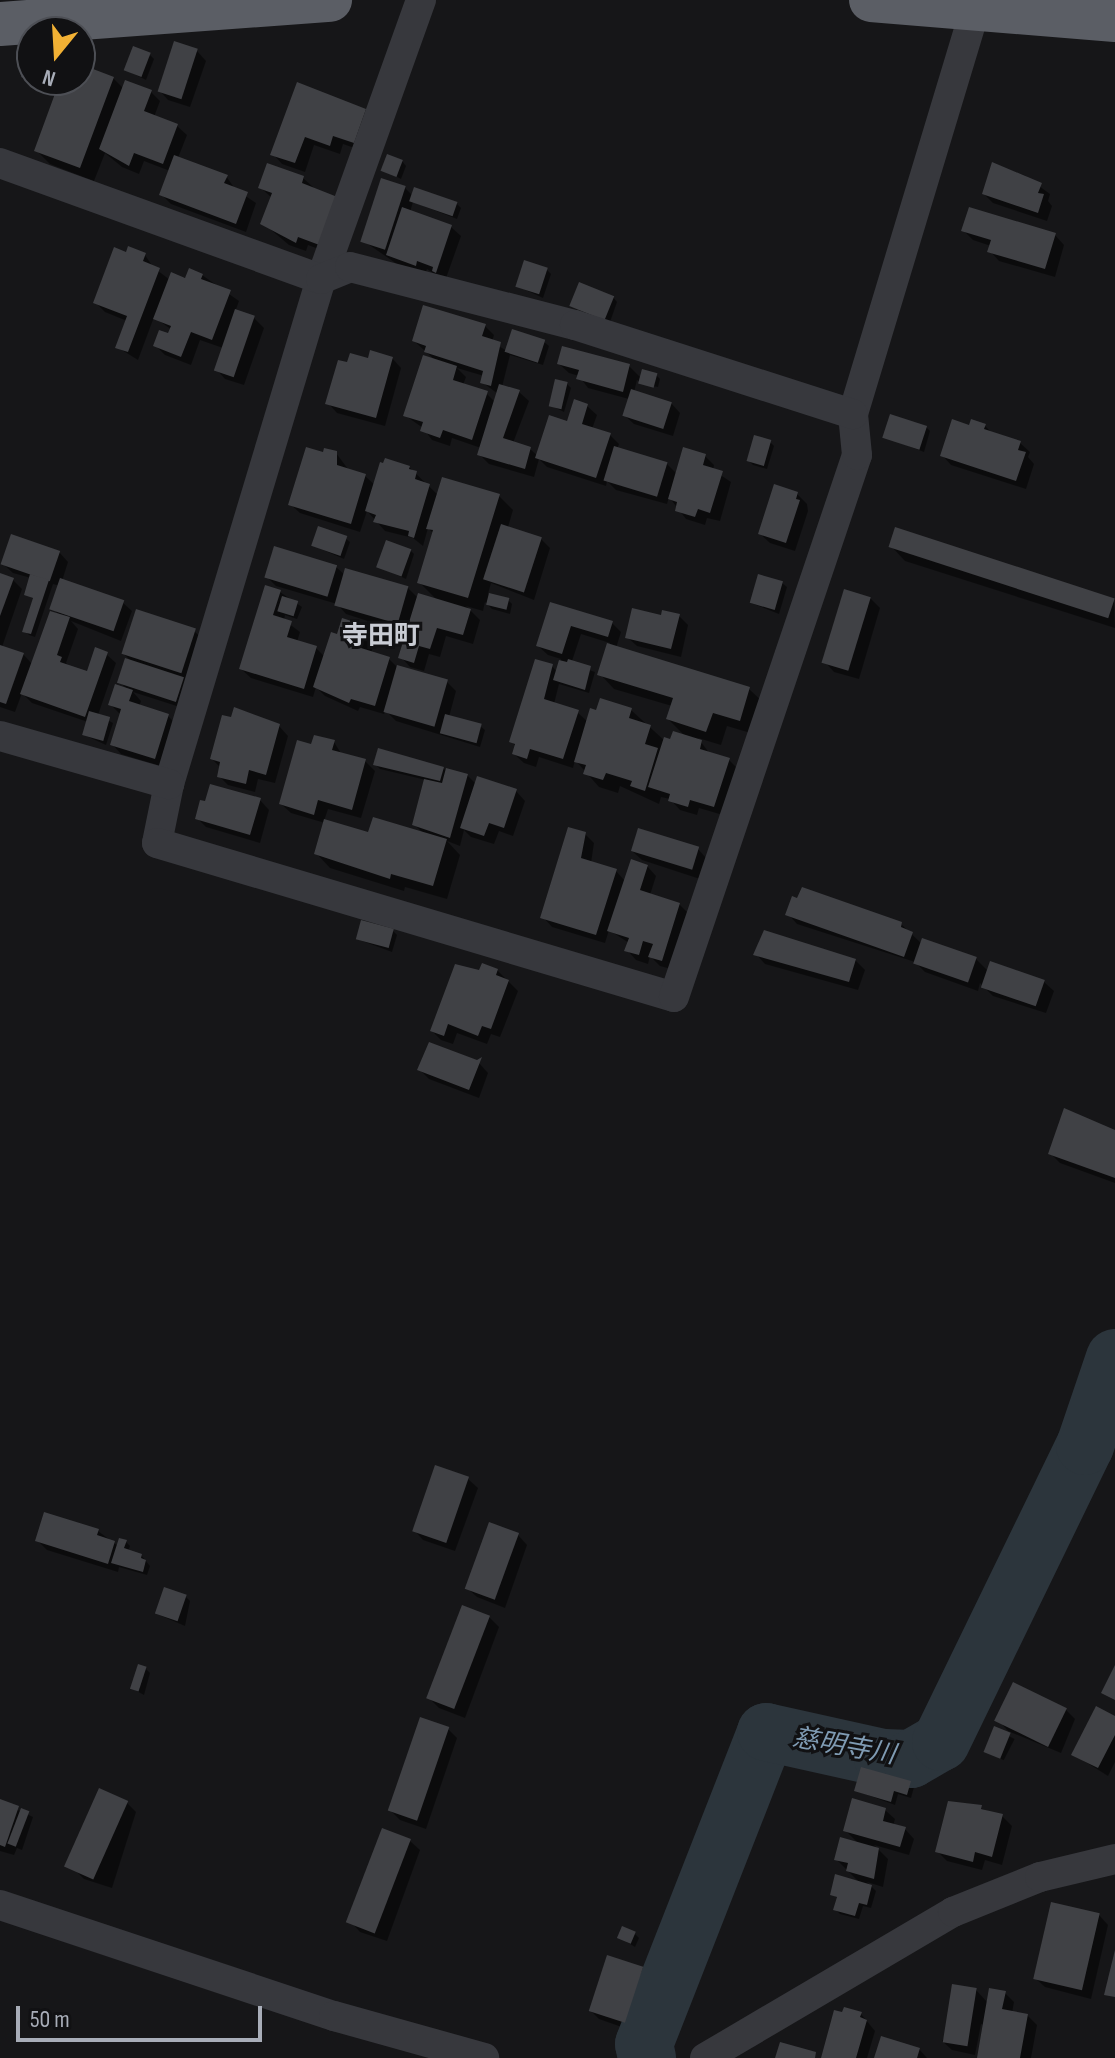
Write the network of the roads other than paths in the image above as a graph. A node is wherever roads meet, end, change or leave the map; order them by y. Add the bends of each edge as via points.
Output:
1 (330, 0) edge
2 (421, 0) edge
3 (871, 0) edge
4 (977, 4) edge
5 (1115, 20) edge
6 (0, 24) edge
7 (0, 163) edge
8 (321, 279) junction
9 (853, 414) junction
10 (0, 736) edge
11 (169, 784) junction
12 (1115, 1859) edge
13 (0, 1905) edge
14 (484, 2058) edge
15 (705, 2058) edge

1 - 6 highway
2 - 8 street
3 - 4 highway
4 - 5 highway
4 - 9 street
7 - 8 street
8 - 9 street via 350,267 575,325
8 - 11 street
9 - 11 street via 857,455 674,997 157,843
10 - 11 street
12 - 15 street via 1040,1877 953,1912
13 - 14 street via 334,2016

